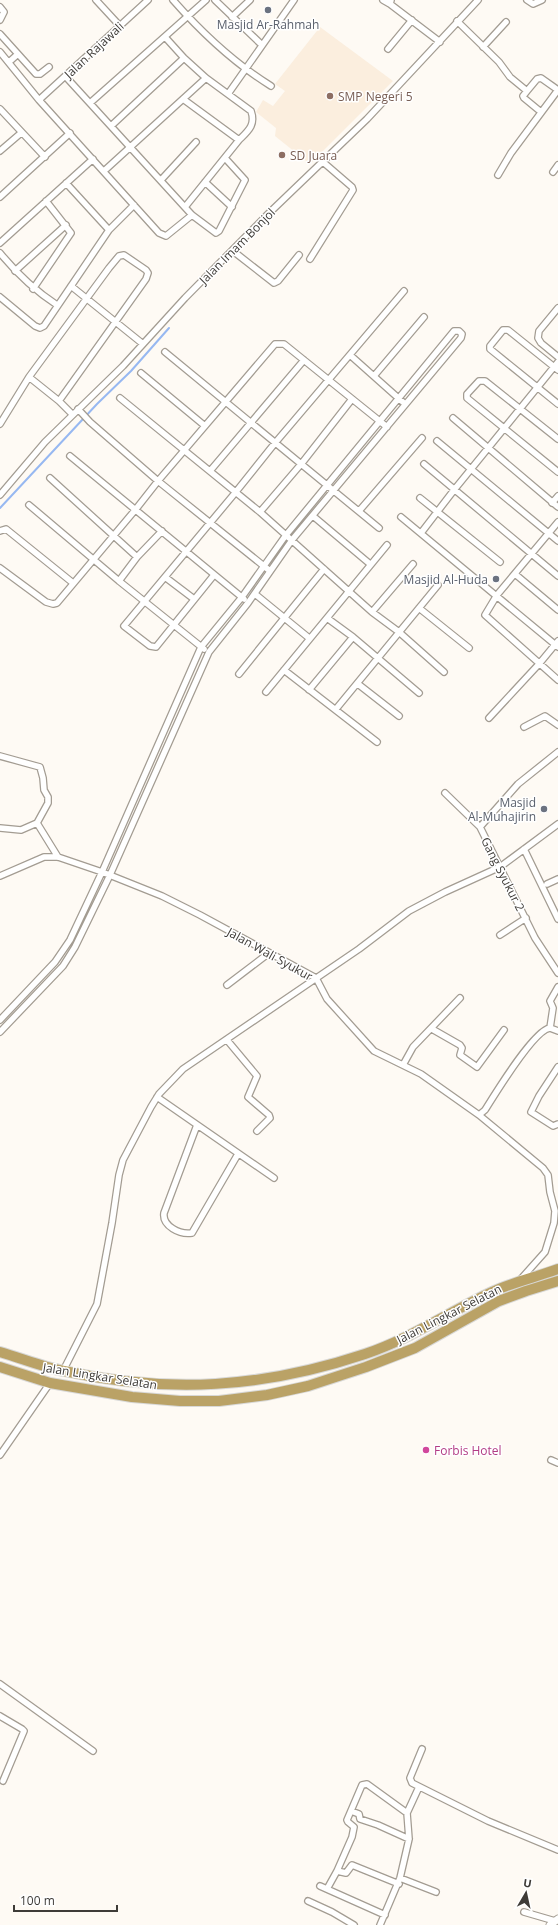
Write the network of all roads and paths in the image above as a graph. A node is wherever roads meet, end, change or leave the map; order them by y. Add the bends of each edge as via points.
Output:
1 (96, 0) edge
2 (148, 0) edge
3 (173, 0) edge
4 (206, 0) edge
5 (215, 0) edge
6 (250, 0) edge
7 (383, 0) edge
8 (478, 0) edge
9 (527, 0) edge
10 (542, 0) edge
11 (293, 1) edge
12 (390, 2) edge
13 (0, 7) edge
14 (188, 16) junction
15 (232, 17) junction
16 (0, 20) edge
17 (412, 20) junction
18 (457, 22) junction
19 (506, 22) dead end
20 (120, 26) junction
21 (0, 34) edge
22 (165, 37) junction
23 (440, 42) junction
24 (262, 45) junction
25 (483, 47) junction
26 (388, 49) dead end
27 (0, 52) edge
28 (18, 54) junction
29 (184, 58) junction
30 (8, 62) junction
31 (49, 66) dead end
32 (245, 70) junction
33 (66, 76) junction
34 (206, 78) junction
35 (271, 86) dead end
36 (558, 90) edge
37 (527, 91) junction
38 (228, 94) junction
39 (183, 99) junction
40 (40, 100) junction
41 (90, 103) junction
42 (0, 111) edge
43 (541, 112) junction
44 (111, 126) junction
45 (70, 133) junction
46 (21, 134) junction
47 (240, 140) junction
48 (196, 142) dead end
49 (130, 149) junction
50 (0, 151) edge
51 (45, 157) junction
52 (225, 158) junction
53 (93, 159) junction
54 (323, 162) junction
55 (558, 165) edge
56 (104, 171) junction
57 (553, 172) dead end
58 (498, 175) dead end
59 (161, 180) junction
60 (205, 182) junction
61 (66, 183) junction
62 (0, 197) edge
63 (46, 201) junction
64 (134, 205) junction
65 (185, 207) junction
66 (232, 207) junction
67 (192, 215) junction
68 (66, 225) junction
69 (110, 230) junction
70 (0, 243) edge
71 (233, 251) junction
72 (0, 253) edge
73 (299, 255) dead end
74 (310, 259) dead end
75 (14, 271) junction
76 (71, 286) junction
77 (33, 289) junction
78 (404, 291) dead end
79 (0, 296) edge
80 (87, 298) junction
81 (58, 305) junction
82 (558, 308) edge
83 (424, 317) dead end
84 (115, 323) junction
85 (143, 344) junction
86 (541, 344) junction
87 (535, 351) junction
88 (165, 352) dead end
89 (350, 355) junction
90 (558, 357) edge
91 (304, 360) junction
92 (557, 366) edge
93 (141, 373) dead end
94 (374, 376) junction
95 (29, 377) junction
96 (328, 380) junction
97 (537, 387) junction
98 (120, 398) dead end
99 (398, 398) junction
100 (352, 399) junction
101 (59, 401) junction
102 (225, 402) junction
103 (405, 404) junction
104 (558, 404) edge
105 (520, 408) junction
106 (78, 409) junction
107 (72, 414) junction
108 (453, 418) dead end
109 (379, 421) junction
110 (252, 422) junction
111 (0, 424) edge
112 (205, 426) junction
113 (386, 427) junction
114 (504, 428) junction
115 (422, 438) dead end
116 (558, 439) edge
117 (437, 441) dead end
118 (274, 443) junction
119 (488, 448) junction
120 (184, 451) junction
121 (70, 456) dead end
122 (302, 463) junction
123 (424, 464) dead end
124 (471, 470) junction
125 (210, 471) junction
126 (558, 472) edge
127 (50, 478) dead end
128 (158, 480) junction
129 (327, 485) junction
130 (454, 490) junction
131 (334, 491) junction
132 (235, 493) junction
133 (0, 495) edge
134 (558, 496) edge
135 (420, 498) dead end
136 (552, 503) junction
137 (29, 505) dead end
138 (558, 507) edge
139 (136, 509) junction
140 (359, 511) junction
141 (260, 512) junction
142 (437, 512) junction
143 (313, 516) junction
144 (401, 517) dead end
145 (558, 522) edge
146 (209, 523) junction
147 (379, 528) dead end
148 (0, 531) edge
149 (162, 531) junction
150 (421, 533) junction
151 (114, 534) junction
152 (549, 534) junction
153 (286, 535) junction
154 (292, 540) junction
155 (558, 541) edge
156 (387, 545) dead end
157 (186, 552) junction
158 (533, 554) junction
159 (137, 557) junction
160 (94, 559) junction
161 (500, 562) dead end
162 (370, 564) junction
163 (413, 564) dead end
164 (263, 566) junction
165 (0, 568) edge
166 (324, 569) junction
167 (270, 571) junction
168 (214, 574) junction
169 (515, 574) junction
170 (558, 576) edge
171 (165, 577) junction
172 (119, 581) junction
173 (74, 583) junction
174 (438, 585) dead end
175 (348, 591) junction
176 (255, 594) junction
177 (497, 595) junction
178 (242, 597) junction
179 (194, 599) junction
180 (144, 601) junction
181 (248, 603) junction
182 (419, 608) junction
183 (558, 610) edge
184 (372, 612) junction
185 (285, 618) junction
186 (328, 618) junction
187 (174, 624) junction
188 (399, 632) junction
189 (353, 637) junction
190 (309, 638) junction
191 (557, 644) edge
192 (201, 647) junction
193 (469, 648) dead end
194 (209, 652) junction
195 (379, 658) junction
196 (539, 664) junction
197 (284, 670) junction
198 (444, 672) dead end
199 (239, 674) dead end
200 (558, 680) edge
201 (358, 684) junction
202 (183, 688) junction
203 (309, 690) junction
204 (191, 692) junction
205 (266, 692) dead end
206 (419, 693) dead end
207 (336, 709) junction
208 (399, 716) dead end
209 (489, 718) dead end
210 (558, 725) edge
211 (524, 727) dead end
212 (378, 742) dead end
213 (558, 752) edge
214 (0, 756) edge
215 (445, 793) dead end
216 (37, 823) junction
217 (558, 824) edge
218 (480, 827) junction
219 (0, 828) edge
220 (524, 849) junction
221 (58, 857) junction
222 (500, 867) junction
223 (102, 872) junction
224 (110, 875) junction
225 (0, 876) edge
226 (558, 879) edge
227 (547, 884) dead end
228 (526, 918) junction
229 (558, 919) edge
230 (500, 935) dead end
231 (269, 953) junction
232 (558, 973) edge
233 (316, 978) junction
234 (227, 985) dead end
235 (558, 987) edge
236 (460, 998) dead end
237 (0, 1020) edge
238 (550, 1028) junction
239 (432, 1029) junction
240 (504, 1030) dead end
241 (558, 1031) edge
242 (0, 1032) edge
243 (227, 1040) junction
244 (403, 1065) junction
245 (558, 1067) edge
246 (157, 1097) junction
247 (479, 1115) junction
248 (197, 1125) junction
249 (556, 1125) edge
250 (257, 1131) dead end
251 (238, 1154) junction
252 (274, 1178) dead end
253 (555, 1270) edge
254 (555, 1282) edge
255 (523, 1284) junction
256 (0, 1352) edge
257 (0, 1367) edge
258 (63, 1371) junction
259 (50, 1383) junction
260 (0, 1455) edge
261 (551, 1460) dead end
262 (558, 1463) edge
263 (0, 1684) edge
264 (0, 1716) edge
265 (422, 1749) dead end
266 (93, 1751) dead end
267 (2, 1781) dead end
268 (419, 1787) junction
269 (351, 1811) junction
270 (407, 1813) junction
271 (409, 1839) junction
272 (558, 1850) edge
273 (337, 1871) junction
274 (400, 1881) junction
275 (320, 1886) dead end
276 (327, 1889) junction
277 (436, 1892) dead end
278 (308, 1902) dead end
279 (524, 1912) dead end
280 (385, 1915) junction
281 (554, 1922) edge
282 (354, 1925) edge
283 (380, 1925) edge

1 - 20 street
2 - 20 street, Jalan Rajawali
3 - 14 street
4 - 14 street
5 - 15 street
6 - 15 street
7 - 12 street
8 - 18 street, Jalan Imam Bonjol
9 - 10 street via 533,4
11 - 24 street
12 - 17 street
13 - 16 street via 4,15
14 - 22 street
14 - 32 street
15 - 24 street
17 - 23 street
17 - 26 street
18 - 23 street, Jalan Imam Bonjol
18 - 25 street
19 - 25 street
20 - 33 street, Jalan Rajawali
21 - 28 street
22 - 29 street
22 - 41 street
23 - 54 street, Jalan Imam Bonjol
24 - 32 street
25 - 37 street via 510,77
27 - 30 street
28 - 30 street
28 - 31 street via 36,74 40,74
29 - 34 street
29 - 44 street
30 - 40 street
32 - 35 street
32 - 38 street
33 - 40 street, Jalan Rajawali
33 - 41 street
34 - 38 street
34 - 39 street
36 - 37 street via 541,78
36 - 43 street
37 - 43 street via 524,98
38 - 47 street via 252,114 252,126
39 - 47 street
39 - 49 street
40 - 45 street
41 - 44 street
42 - 46 street
43 - 58 street
44 - 49 street
45 - 51 street
45 - 53 street
46 - 50 street
46 - 51 street
47 - 52 street
48 - 59 street
49 - 56 street
49 - 59 street
51 - 62 street
52 - 60 street
52 - 66 street via 245,179
53 - 56 street
53 - 61 street
54 - 71 street, Jalan Imam Bonjol
54 - 74 street via 353,190
55 - 57 street
56 - 64 street
59 - 65 street
60 - 65 street
60 - 66 street
61 - 63 street
61 - 69 street
63 - 68 street
63 - 70 street
64 - 67 street via 159,234 166,236
64 - 69 street
65 - 67 street
66 - 67 street via 217,232
68 - 75 street
68 - 77 street via 71,234
69 - 76 street
71 - 73 street via 274,283
71 - 85 street, Jalan Imam Bonjol
72 - 75 street
75 - 77 street
76 - 80 street
76 - 81 street
77 - 81 street
78 - 89 street
79 - 81 street via 40,328
80 - 84 street
80 - 84 street via 121,255 146,270 146,279
80 - 95 street
82 - 86 street via 539,331 538,338
83 - 94 street
84 - 85 street
84 - 101 street
85 - 106 street, Jalan Imam Bonjol
86 - 87 street
86 - 90 street
87 - 92 street
87 - 97 street via 505,330 490,347
88 - 102 street
89 - 94 street
89 - 96 street
91 - 96 street
91 - 102 street via 284,344 276,344
91 - 110 street
92 - 97 street
93 - 112 street
94 - 99 street
95 - 101 street
95 - 111 street
96 - 100 street
96 - 118 street
97 - 104 street
97 - 105 street
98 - 120 street
99 - 103 street
99 - 103 street via 454,331 459,331 462,334 461,338
99 - 109 street
100 - 109 street
100 - 122 street
101 - 107 street
102 - 110 street
102 - 112 street
103 - 113 street
105 - 114 street
105 - 114 street via 484,380 479,381 467,394 467,398
105 - 116 street
106 - 107 street, Jalan Imam Bonjol
106 - 128 street
107 - 133 street, Jalan Imam Bonjol
108 - 119 street
109 - 113 street
109 - 129 street
110 - 118 street
110 - 125 street
112 - 120 street
113 - 131 street
114 - 119 street
114 - 126 street
115 - 140 street
117 - 124 street
118 - 122 street
118 - 132 street
119 - 124 street
119 - 136 street
120 - 125 street
120 - 128 street
121 - 139 street
122 - 129 street
122 - 141 street
123 - 130 street
124 - 130 street
124 - 152 street
125 - 132 street
127 - 151 street
128 - 139 street
128 - 146 street
129 - 131 street
129 - 153 street
130 - 142 street
130 - 158 street
131 - 140 street
131 - 143 street
132 - 141 street
132 - 146 street
134 - 136 street
135 - 142 street
136 - 138 street
137 - 160 street
139 - 149 street
139 - 151 street
140 - 147 street
141 - 153 street
142 - 150 street
142 - 161 street
143 - 154 street
143 - 162 street
144 - 150 street
145 - 152 street
146 - 157 street
146 - 164 street
148 - 173 street via 6,529
149 - 157 street
149 - 159 street
150 - 177 street
151 - 159 street
151 - 160 street
152 - 155 street
152 - 158 street
153 - 154 street
153 - 164 street
154 - 166 street
154 - 167 street
156 - 162 street
157 - 168 street
157 - 171 street
158 - 169 street
158 - 170 street
159 - 172 street
160 - 172 street
160 - 173 street
162 - 175 street
163 - 184 street
164 - 167 street
164 - 178 street
165 - 173 street via 49,604 57,603
166 - 175 street
166 - 185 street
167 - 176 street
168 - 178 street
168 - 179 street
169 - 177 street
169 - 183 street
171 - 179 street
171 - 180 street
172 - 180 street
174 - 182 street
175 - 184 street
175 - 186 street
176 - 181 street
176 - 185 street
177 - 191 street
177 - 196 street via 485,612 486,618
178 - 181 street
178 - 192 street
179 - 187 street
180 - 187 street
180 - 187 street via 125,627 154,647
181 - 194 street
182 - 188 street
182 - 193 street
184 - 188 street
185 - 190 street
185 - 199 street
186 - 189 street
186 - 190 street
187 - 192 street
188 - 195 street
188 - 198 street
189 - 195 street
189 - 203 street
190 - 197 street
191 - 196 street
192 - 194 street
192 - 202 street
194 - 204 street
195 - 201 street
195 - 206 street
196 - 200 street
196 - 209 street
197 - 203 street
197 - 205 street
201 - 207 street
201 - 208 street
202 - 204 street
202 - 223 street
203 - 207 street
204 - 224 street
207 - 212 street
210 - 211 street via 545,716
213 - 218 street, Gang Syukur 2 via 518,784
214 - 216 street via 41,769 48,802
215 - 218 street
216 - 219 street via 21,830
216 - 221 street
217 - 220 street
218 - 222 street, Gang Syukur 2
220 - 222 street
220 - 229 street
221 - 223 street, Jalan Wali Syukur
221 - 225 street, Jalan Wali Syukur via 44,857
222 - 228 street, Gang Syukur 2
222 - 233 street via 419,904
223 - 224 street, Jalan Wali Syukur
223 - 237 street via 64,951
224 - 231 street, Jalan Wali Syukur via 162,896
224 - 242 street via 76,947 63,966
226 - 227 street
228 - 230 street
228 - 232 street, Gang Syukur 2 via 541,949
231 - 233 street, Jalan Wali Syukur
231 - 234 street
233 - 243 street
233 - 244 street, Jalan Wali Syukur via 327,999 374,1051
235 - 238 street via 550,1001 553,1008
236 - 239 street
238 - 241 street
238 - 247 street via 540,1032 530,1044
239 - 240 street via 460,1045 460,1055 477,1067
239 - 244 street via 413,1047
243 - 246 street via 183,1069
243 - 250 street via 258,1076 248,1097 269,1114 270,1118
244 - 247 street, Jalan Wali Syukur via 437,1084
245 - 249 street via 531,1109 532,1114
246 - 248 street
246 - 258 street via 123,1160 97,1304
247 - 255 street, Jalan Wali Syukur via 543,1168 548,1175 555,1211 549,1239 545,1252
248 - 251 street
248 - 251 street via 164,1213 164,1220 170,1227 192,1233
251 - 252 street
253 - 255 highway, Jalan Lingkar Selatan
254 - 255 highway, Jalan Lingkar Selatan
255 - 258 highway, Jalan Lingkar Selatan via 493,1292 413,1334 365,1354 289,1376 246,1383 178,1386 131,1382
255 - 259 highway, Jalan Lingkar Selatan via 499,1301 415,1348 341,1376 267,1395 218,1401 180,1401 132,1397
256 - 258 highway, Jalan Lingkar Selatan
257 - 259 highway, Jalan Lingkar Selatan
259 - 260 street
261 - 262 street
263 - 266 street
264 - 267 street via 24,1732
265 - 268 street via 410,1778 412,1783
268 - 270 street
268 - 272 street via 488,1821
269 - 270 street via 364,1784 381,1793
269 - 271 street via 359,1814 360,1819
269 - 273 street via 347,1821 354,1828
270 - 271 street
271 - 274 street
273 - 274 street via 346,1873 352,1865
273 - 276 street
274 - 277 street
274 - 280 street
275 - 276 street
276 - 280 street
278 - 282 street
279 - 281 street
280 - 283 street

